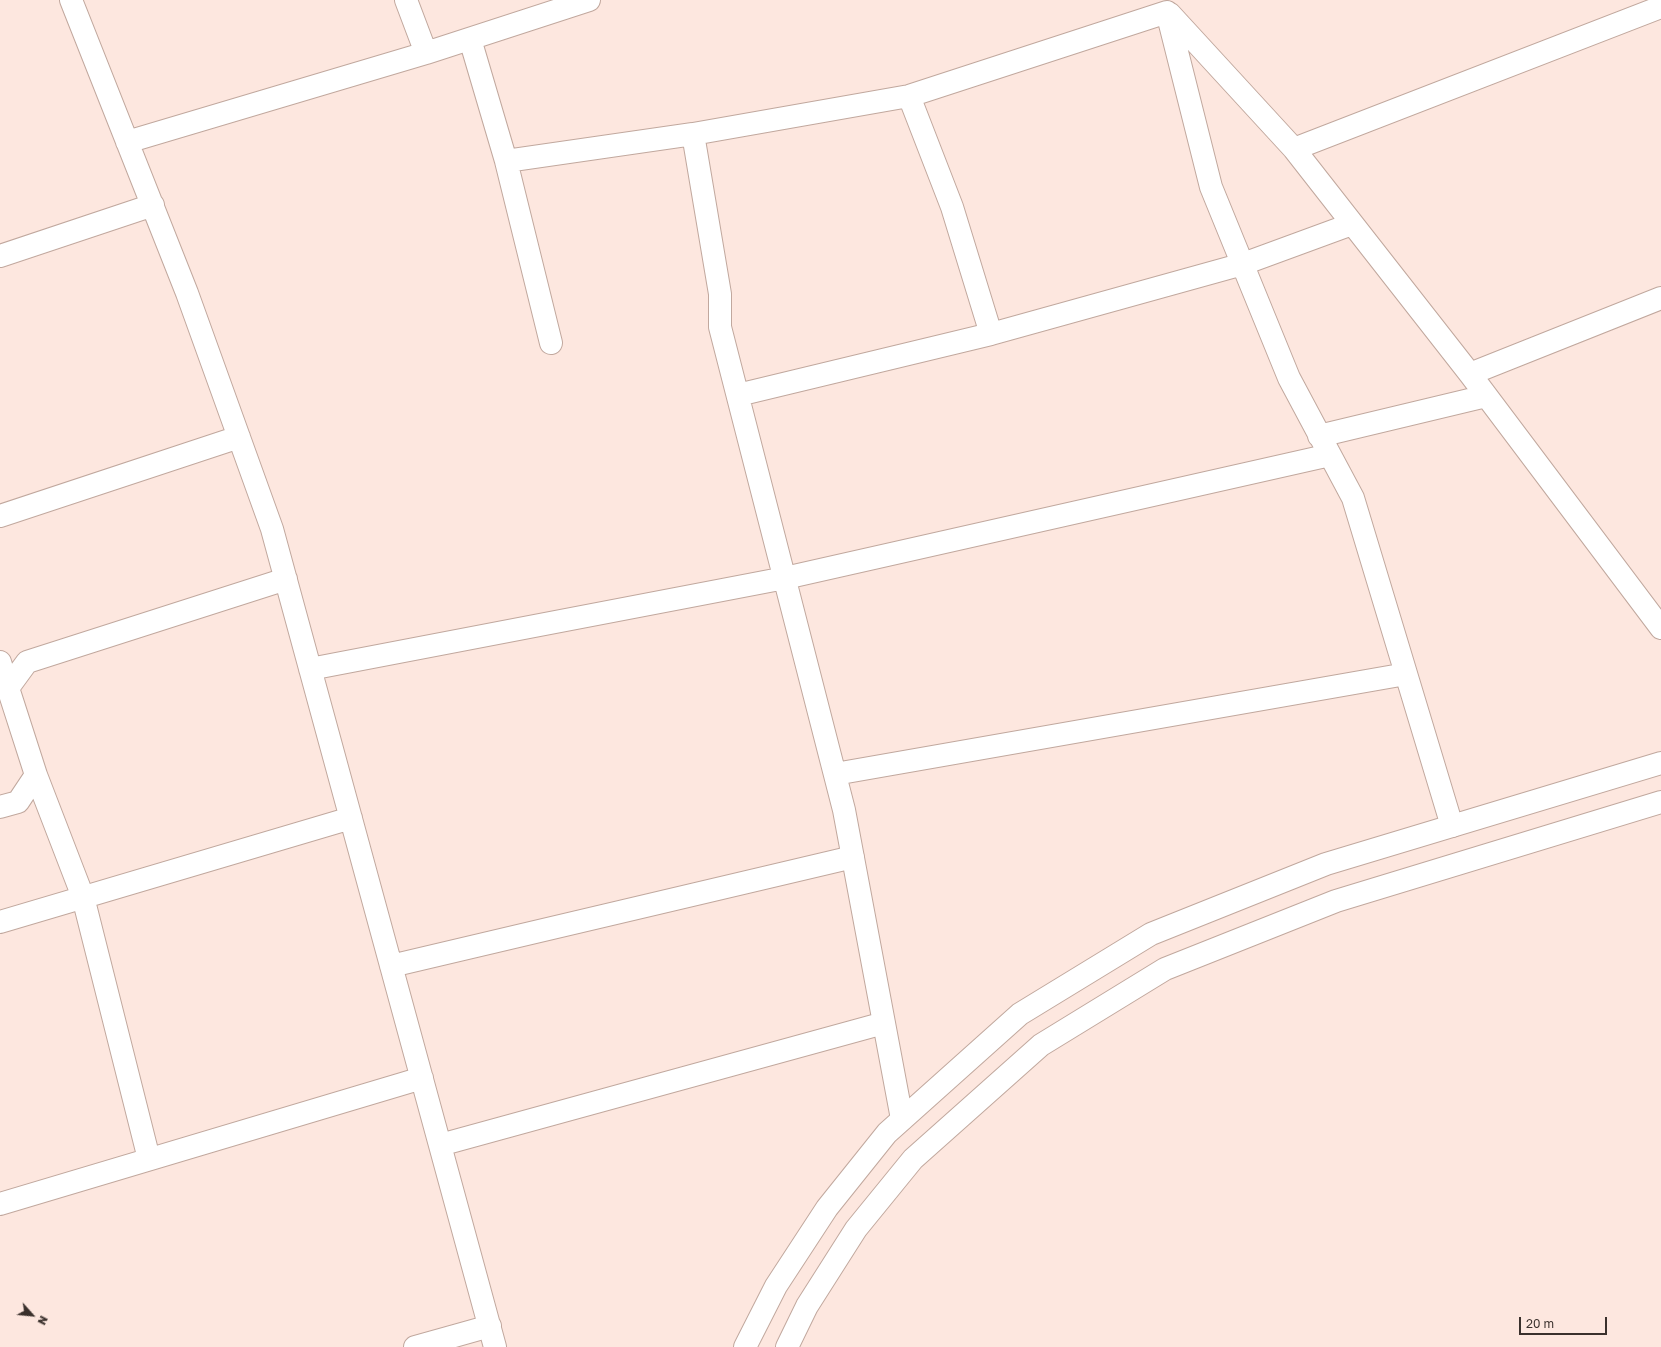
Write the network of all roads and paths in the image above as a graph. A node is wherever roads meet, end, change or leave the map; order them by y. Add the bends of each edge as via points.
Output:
1 (71, 0) edge
2 (406, 0) edge
3 (589, 0) edge
4 (1163, 6) edge
5 (1661, 7) edge
6 (470, 39) junction
7 (426, 53) junction
8 (909, 96) junction
9 (693, 134) junction
10 (128, 142) junction
11 (1294, 149) junction
12 (506, 160) junction
13 (153, 205) junction
14 (1352, 224) junction
15 (0, 256) edge
16 (1243, 264) junction
17 (1661, 298) edge
18 (992, 334) junction
19 (551, 343) dead end
20 (1470, 374) junction
21 (738, 395) junction
22 (1486, 396) junction
23 (1319, 436) junction
24 (239, 437) junction
25 (1330, 455) junction
26 (0, 516) edge
27 (785, 578) junction
28 (286, 579) junction
29 (1661, 628) edge
30 (0, 662) edge
31 (310, 669) junction
32 (1406, 674) junction
33 (8, 688) junction
34 (1661, 763) edge
35 (835, 774) junction
36 (36, 776) junction
37 (1661, 802) edge
38 (0, 807) edge
39 (351, 818) junction
40 (1452, 826) junction
41 (853, 857) junction
42 (83, 897) junction
43 (0, 922) edge
44 (391, 966) junction
45 (884, 1023) junction
46 (422, 1078) junction
47 (902, 1119) junction
48 (440, 1145) junction
49 (149, 1159) junction
50 (0, 1204) edge
51 (490, 1326) junction
52 (415, 1347) edge
53 (495, 1347) edge
54 (745, 1347) edge
55 (787, 1347) edge

1 - 10 street
2 - 7 street
3 - 6 street
4 - 8 street
4 - 11 street
4 - 16 street via 1211,186
5 - 11 street
6 - 7 street
6 - 12 street
7 - 10 street
8 - 9 street
8 - 18 street via 952,207
9 - 12 street
9 - 21 street via 720,294 720,327
10 - 13 street
11 - 14 street
12 - 19 street
13 - 15 street
13 - 24 street
14 - 16 street
14 - 20 street
16 - 18 street
16 - 23 street via 1289,378
17 - 20 street
18 - 21 street
20 - 22 street
21 - 27 street
22 - 23 street
22 - 29 street
23 - 25 street
24 - 26 street
24 - 28 street via 272,529
25 - 27 street
25 - 32 street via 1353,498
27 - 31 street
27 - 35 street
28 - 31 street
28 - 33 street via 27,662
30 - 33 street
31 - 39 street
32 - 35 street
32 - 40 street
33 - 36 street
34 - 40 street
35 - 41 street
36 - 38 street via 18,802
36 - 42 street
37 - 55 street via 1336,901 1165,969 1041,1045 913,1159 856,1229 807,1306
39 - 42 street
39 - 44 street
40 - 47 street via 1326,864 1151,934 1020,1014
41 - 44 street
41 - 45 street
42 - 43 street
42 - 49 street
44 - 46 street
45 - 47 street
45 - 48 street
46 - 48 street
46 - 49 street
47 - 54 street via 887,1133 827,1208 776,1286
48 - 51 street
49 - 50 street
51 - 52 street
51 - 53 street

